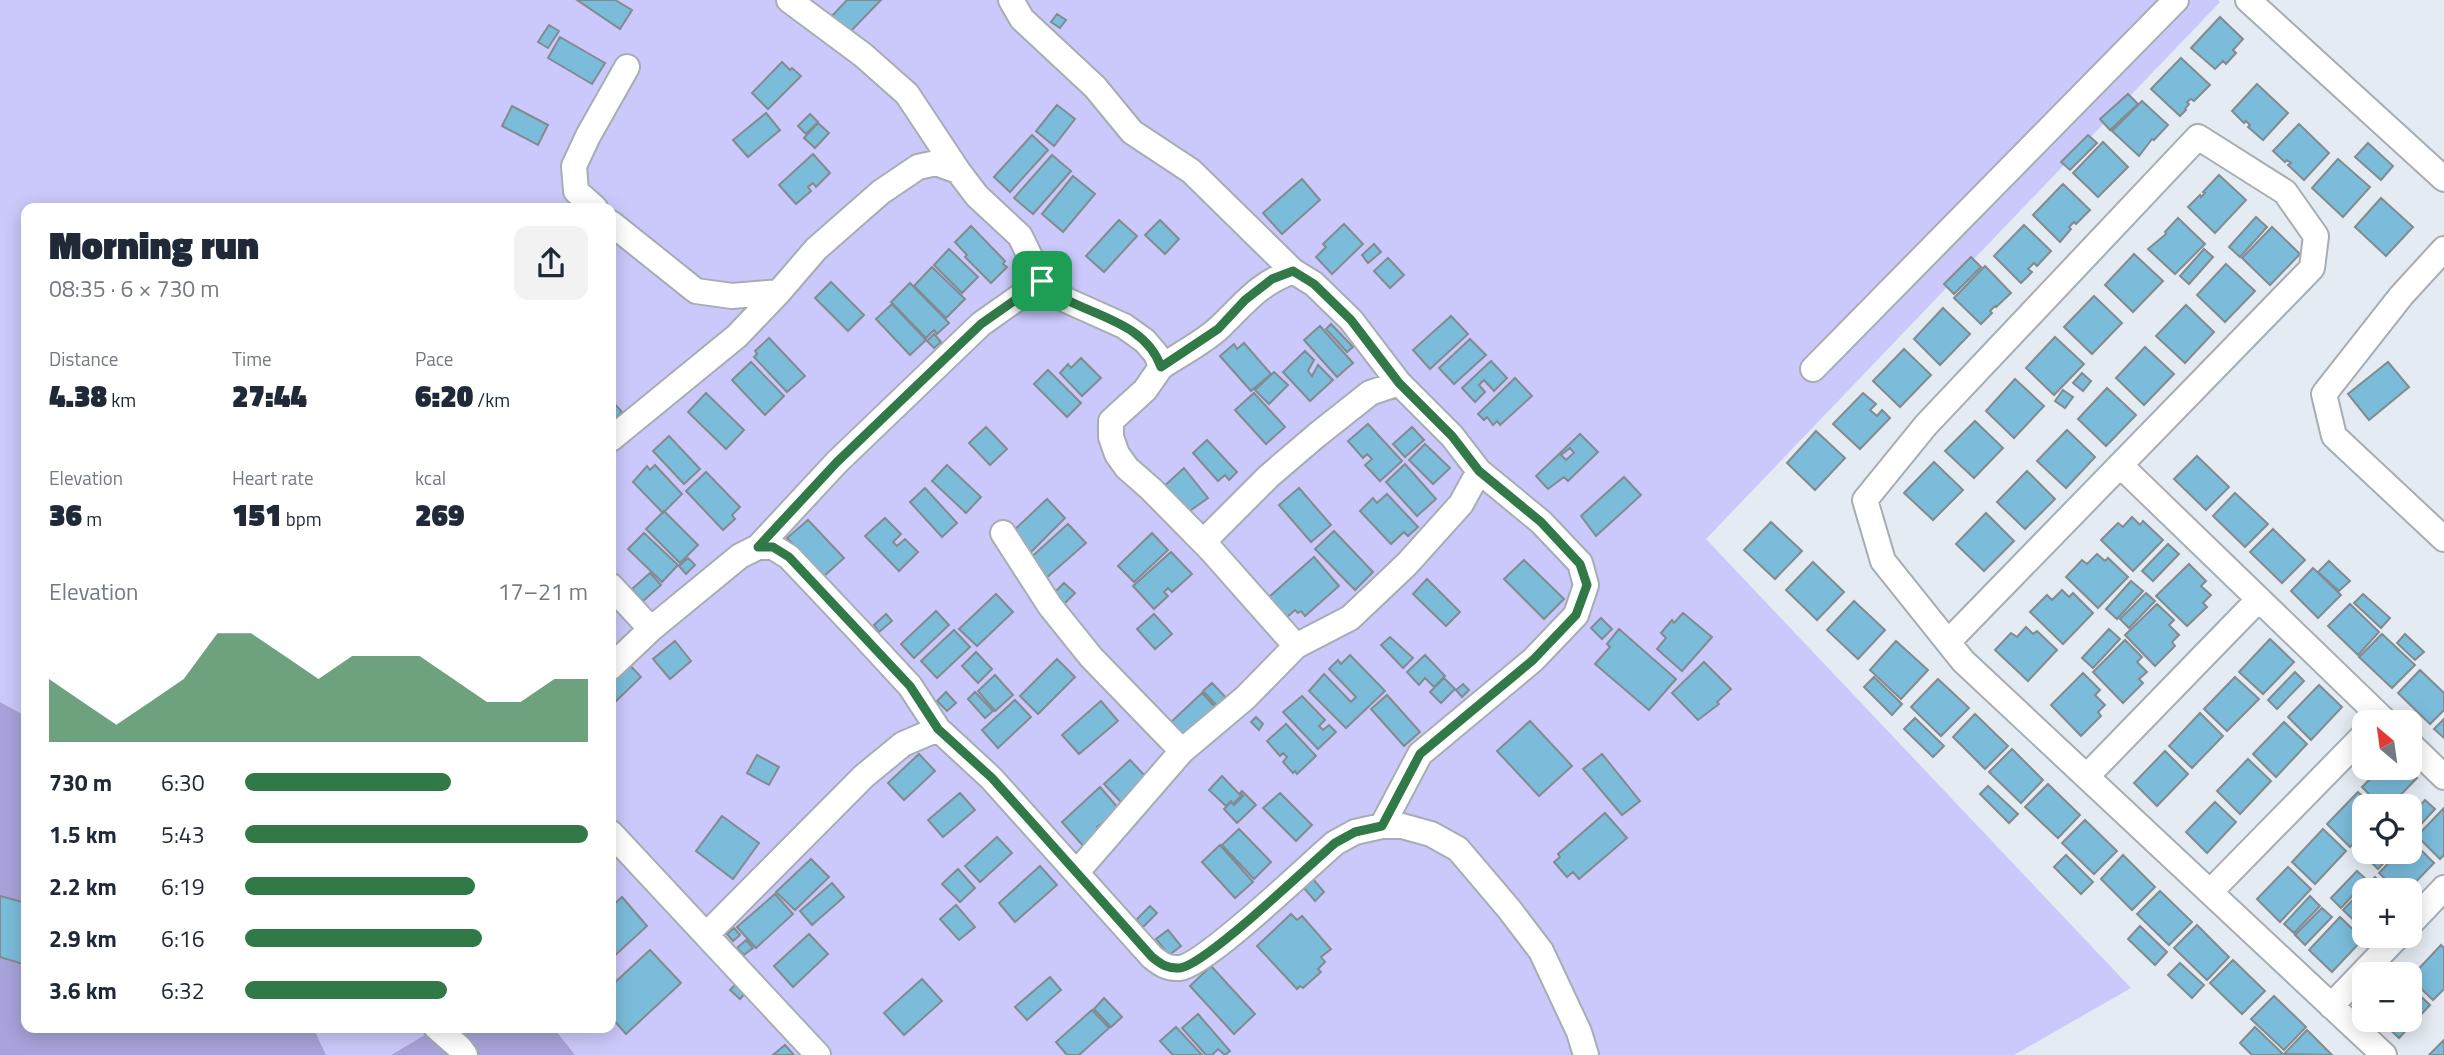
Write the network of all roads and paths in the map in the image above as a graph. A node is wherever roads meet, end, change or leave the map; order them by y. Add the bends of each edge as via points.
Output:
1 (789, 0) edge
2 (1011, 0) edge
3 (2176, 0) edge
4 (2248, 0) edge
5 (627, 67) dead end
6 (958, 171) junction
7 (2444, 179) edge
8 (589, 203) edge
9 (616, 227) edge
10 (2444, 249) edge
11 (1293, 271) junction
12 (1042, 281) junction
13 (779, 292) junction
14 (1161, 367) junction
15 (1813, 369) dead end
16 (1399, 383) junction
17 (616, 435) edge
18 (2120, 465) junction
19 (1479, 471) junction
20 (1003, 533) dead end
21 (2444, 539) edge
22 (1203, 542) junction
23 (758, 547) junction
24 (616, 591) edge
25 (2259, 599) junction
26 (651, 629) junction
27 (1948, 642) junction
28 (1296, 646) junction
29 (616, 662) edge
30 (2371, 710) edge
31 (938, 729) junction
32 (2352, 748) edge
33 (1182, 751) junction
34 (2422, 756) edge
35 (2087, 776) junction
36 (2444, 777) edge
37 (1382, 826) junction
38 (616, 838) edge
39 (1077, 872) junction
40 (2444, 888) edge
41 (2210, 892) junction
42 (2422, 911) edge
43 (706, 935) junction
44 (2387, 948) edge
45 (2332, 1006) junction
46 (443, 1033) edge
47 (466, 1055) edge
48 (818, 1055) edge
49 (1586, 1055) edge
50 (2384, 1055) edge

1 - 6 street via 907,94
2 - 11 street via 1022,19 1095,87 1132,132 1191,171
3 - 15 street
4 - 7 street
5 - 8 street via 574,166 576,191
6 - 12 street via 977,197 1020,236
6 - 13 street via 936,163 918,167 881,192 816,249
9 - 13 street via 696,291 732,296
10 - 21 street via 2325,394 2334,436
11 - 14 street via 1272,279 1218,329
11 - 16 street via 1314,284 1351,320
12 - 14 street via 1066,300 1124,326 1145,341
12 - 23 street via 981,324 837,462
13 - 17 street via 737,336
14 - 22 street via 1145,390 1111,421 1111,437 1127,468
16 - 19 street via 1452,436
16 - 22 street via 1370,393 1317,435
18 - 25 street
18 - 27 street
18 - 27 street via 2312,268 2316,236 2285,192 2198,137 1926,425 1865,500 1883,561
19 - 28 street via 1461,504 1407,564 1350,618
19 - 37 street via 1541,522 1580,564 1587,585 1576,615 1533,660 1420,754
20 - 33 street via 1050,606 1091,657
22 - 28 street
23 - 26 street via 740,556
23 - 31 street via 773,547 789,557 910,686
24 - 26 street
25 - 30 street
25 - 35 street
26 - 29 street
27 - 35 street
28 - 33 street via 1245,698
31 - 39 street via 992,778
31 - 43 street via 903,744 863,776
32 - 41 street
33 - 39 street
34 - 36 street
35 - 41 street
37 - 39 street via 1355,832 1335,843 1216,947 1183,968 1165,967 1152,957
37 - 49 street via 1421,831 1458,849 1541,951
38 - 43 street
40 - 42 street
41 - 45 street
43 - 48 street
44 - 45 street
45 - 50 street
46 - 47 street

